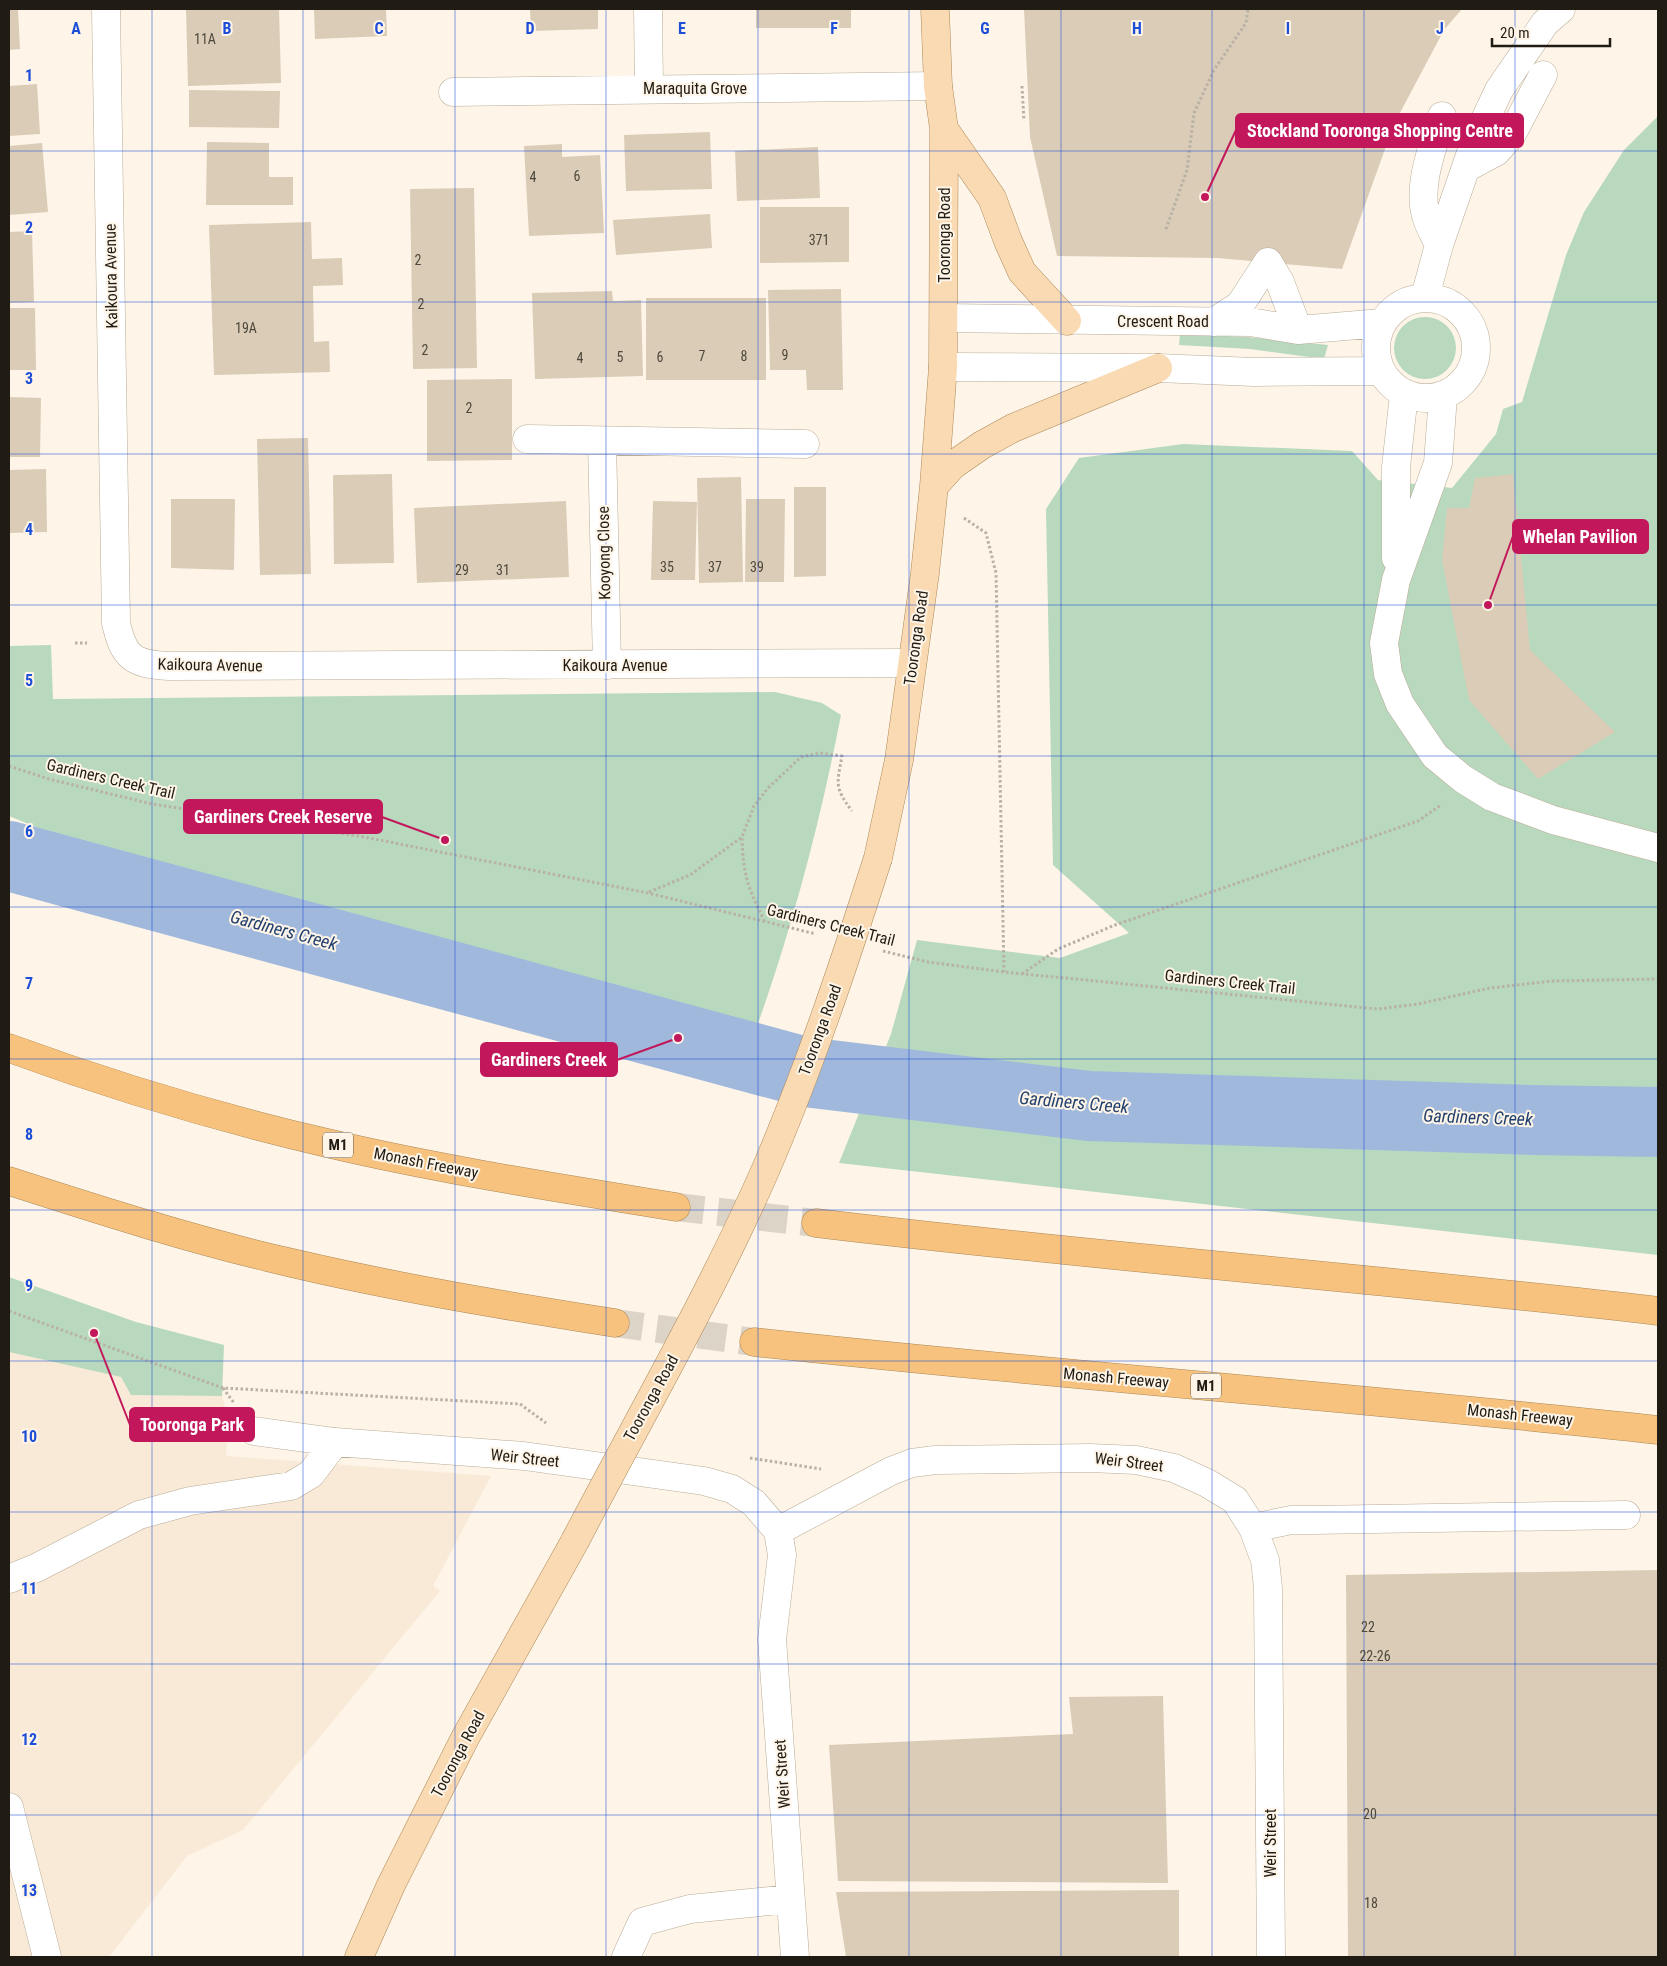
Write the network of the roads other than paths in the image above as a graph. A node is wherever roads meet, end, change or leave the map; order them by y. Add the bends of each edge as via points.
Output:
1 (106, 9) edge
2 (648, 9) edge
3 (935, 9) edge
4 (1561, 9) edge
5 (1543, 75) dead end
6 (938, 86) junction
7 (649, 88) junction
8 (453, 92) dead end
9 (1442, 116) dead end
10 (944, 129) junction
11 (1466, 168) junction
12 (1439, 245) junction
13 (1425, 297) junction
14 (944, 318) junction
15 (1067, 320) junction
16 (1214, 322) junction
17 (1382, 323) junction
18 (1298, 330) junction
19 (943, 367) junction
20 (1158, 368) junction
21 (1382, 371) junction
22 (1404, 394) junction
23 (1443, 396) junction
24 (527, 439) dead end
25 (602, 441) junction
26 (805, 444) dead end
27 (934, 486) junction
28 (1396, 580) junction
29 (912, 663) junction
30 (607, 665) junction
31 (1658, 848) edge
32 (9, 1048) edge
33 (9, 1181) edge
34 (676, 1207) tunnel mouth
35 (816, 1223) tunnel mouth
36 (1658, 1311) edge
37 (615, 1323) tunnel mouth
38 (754, 1342) tunnel mouth
39 (1658, 1430) edge
40 (254, 1431) dead end
41 (335, 1442) junction
42 (1626, 1515) dead end
43 (1253, 1528) junction
44 (778, 1531) junction
45 (9, 1579) edge
46 (9, 1811) edge
47 (790, 1899) junction
48 (47, 1957) edge
49 (359, 1957) edge
50 (626, 1957) edge
51 (795, 1957) edge
52 (1271, 1957) edge

1 - 30 street, Kaikoura Avenue via 116,623 121,644 131,656 148,665 169,666
2 - 7 street
3 - 6 main road, Tooronga Road
4 - 11 street via 1545,23 1499,90
5 - 11 street via 1512,134 1496,152
6 - 7 street, Maraquita Grove
6 - 10 main road, Tooronga Road
7 - 8 street, Maraquita Grove
9 - 12 street via 1423,194 1427,218
10 - 14 main road, Tooronga Road
10 - 15 main road via 992,198 1022,272
11 - 12 street
12 - 13 street
13 - 17 street via 1401,305
13 - 23 street via 1443,300 1458,309 1470,323 1476,339 1476,357 1470,374
14 - 15 street, Crescent Road
14 - 19 main road, Tooronga Road
15 - 16 street, Crescent Road
16 - 18 street, Crescent Road via 1250,322
16 - 18 street via 1240,305 1268,262 1280,282
17 - 18 street, Crescent Road
17 - 21 street via 1376,347
19 - 20 street
19 - 27 main road, Tooronga Road
20 - 21 street via 1254,372
20 - 27 main road via 1013,428 953,465
21 - 22 street
22 - 23 street via 1423,398
22 - 28 street via 1396,467
23 - 28 street via 1438,463
24 - 25 street
25 - 26 street
25 - 30 street, Kooyong Close
27 - 29 main road, Tooronga Road
28 - 31 street via 1384,643 1388,674 1400,704 1435,756 1470,784 1492,796 1553,820
29 - 30 street, Kaikoura Avenue
29 - 49 main road, Tooronga Road, bridge via 899,760 878,858 806,1072 765,1171 682,1342 465,1738 391,1884
32 - 34 highway, Monash Freeway / M1 via 164,1100 327,1143 506,1179
33 - 37 highway via 121,1218 292,1263 485,1302
35 - 36 highway
38 - 39 highway, Monash Freeway / M1
40 - 41 street, Weir Street
41 - 44 street, Weir Street via 524,1456 704,1481 732,1489 754,1504
41 - 45 street via 310,1474 291,1486 190,1501 139,1515
42 - 43 street via 1291,1520
43 - 44 street, Weir Street via 1235,1500 1174,1468 1136,1460 1090,1458 912,1463
43 - 52 street, Weir Street via 1265,1560 1268,1588
44 - 47 street, Weir Street via 782,1555 772,1639
46 - 48 street
47 - 50 street via 690,1909 642,1922
47 - 51 street, Weir Street

